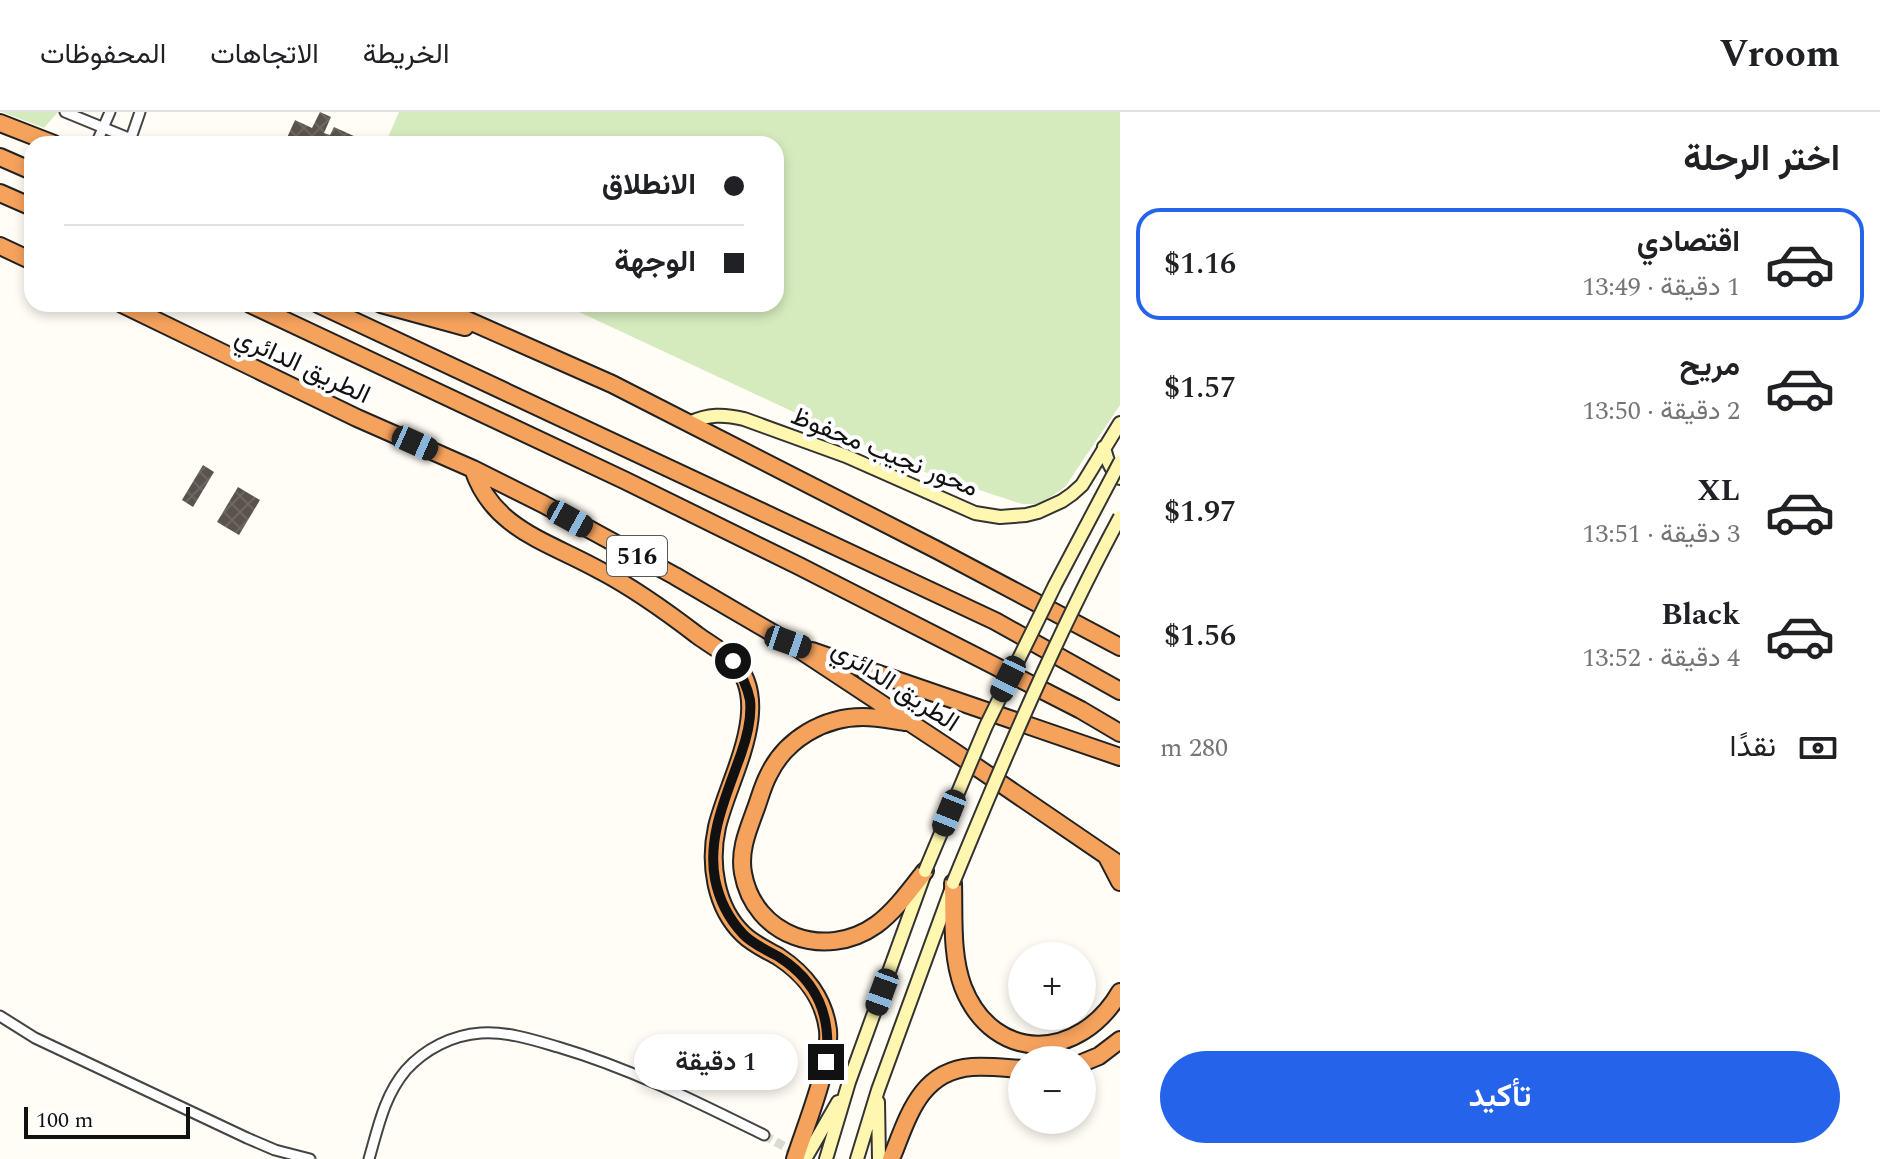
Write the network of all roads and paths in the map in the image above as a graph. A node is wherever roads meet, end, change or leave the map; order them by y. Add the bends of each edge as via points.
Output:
1 (65, 112) edge
2 (110, 112) edge
3 (140, 112) edge
4 (0, 123) edge
5 (104, 128) junction
6 (33, 136) edge
7 (100, 136) edge
8 (120, 136) edge
9 (132, 136) edge
10 (0, 157) edge
11 (24, 168) edge
12 (0, 193) edge
13 (24, 204) edge
14 (0, 246) edge
15 (24, 257) edge
16 (138, 312) edge
17 (267, 312) edge
18 (335, 312) edge
19 (409, 312) edge
20 (448, 312) edge
21 (501, 336) junction
22 (689, 423) junction
23 (1120, 423) edge
24 (1104, 447) junction
25 (1120, 462) edge
26 (473, 469) junction
27 (1120, 478) edge
28 (1120, 517) edge
29 (1114, 536) edge
30 (788, 642) junction
31 (1115, 642) edge
32 (1120, 691) edge
33 (910, 723) junction
34 (1120, 733) edge
35 (1120, 757) edge
36 (1113, 860) edge
37 (925, 871) junction
38 (1120, 882) edge
39 (953, 883) junction
40 (1120, 992) edge
41 (0, 1016) edge
42 (1120, 1040) edge
43 (1096, 1057) edge
44 (1008, 1068) edge
45 (849, 1082) junction
46 (878, 1090) junction
47 (764, 1135) tunnel mouth
48 (310, 1159) edge
49 (369, 1159) edge
50 (795, 1159) edge
51 (805, 1159) edge
52 (826, 1159) edge
53 (857, 1159) edge
54 (879, 1159) edge
55 (891, 1159) edge

1 - 5 street
2 - 5 street
3 - 9 street
4 - 6 highway
5 - 7 street
5 - 8 street
10 - 11 highway
12 - 13 highway
14 - 15 highway
16 - 26 highway, الطريق الدائري / 516
17 - 34 highway, الطريق الدائري / 516 via 799,566
18 - 32 highway via 995,621
19 - 21 highway
20 - 21 highway
21 - 22 highway
22 - 24 main road, محور نجيب محفوظ via 711,415 744,419 846,456 975,513 1000,517 1038,512 1062,501 1082,485
22 - 31 highway
23 - 24 main road, محور نجيب محفوظ
24 - 27 main road
25 - 37 main road, bridge via 986,726
26 - 30 highway, الطريق الدائري / 516
26 - 50 highway via 487,500 511,524 647,599 733,661 743,679 749,725 718,822 713,862 731,919 744,935 795,969 824,1011 826,1062
28 - 29 main road, bridge
29 - 39 main road, bridge via 1038,681
30 - 33 highway, الطريق الدائري / 516
30 - 35 highway
33 - 36 highway, الطريق الدائري / 516
33 - 37 highway via 853,718 803,735 768,775 744,838 743,873 750,895 771,922 813,942 836,942 876,925
36 - 38 highway
37 - 45 main road
39 - 40 highway via 959,973 970,1001 988,1025 1024,1043 1064,1041 1099,1021
39 - 46 main road
41 - 48 street via 35,1038 255,1142
42 - 43 highway
44 - 55 highway via 959,1069 933,1082 912,1107
45 - 51 main road
45 - 52 main road
46 - 53 main road
46 - 54 main road
47 - 49 street via 602,1060 539,1041 483,1033 436,1047 406,1071 384,1107

